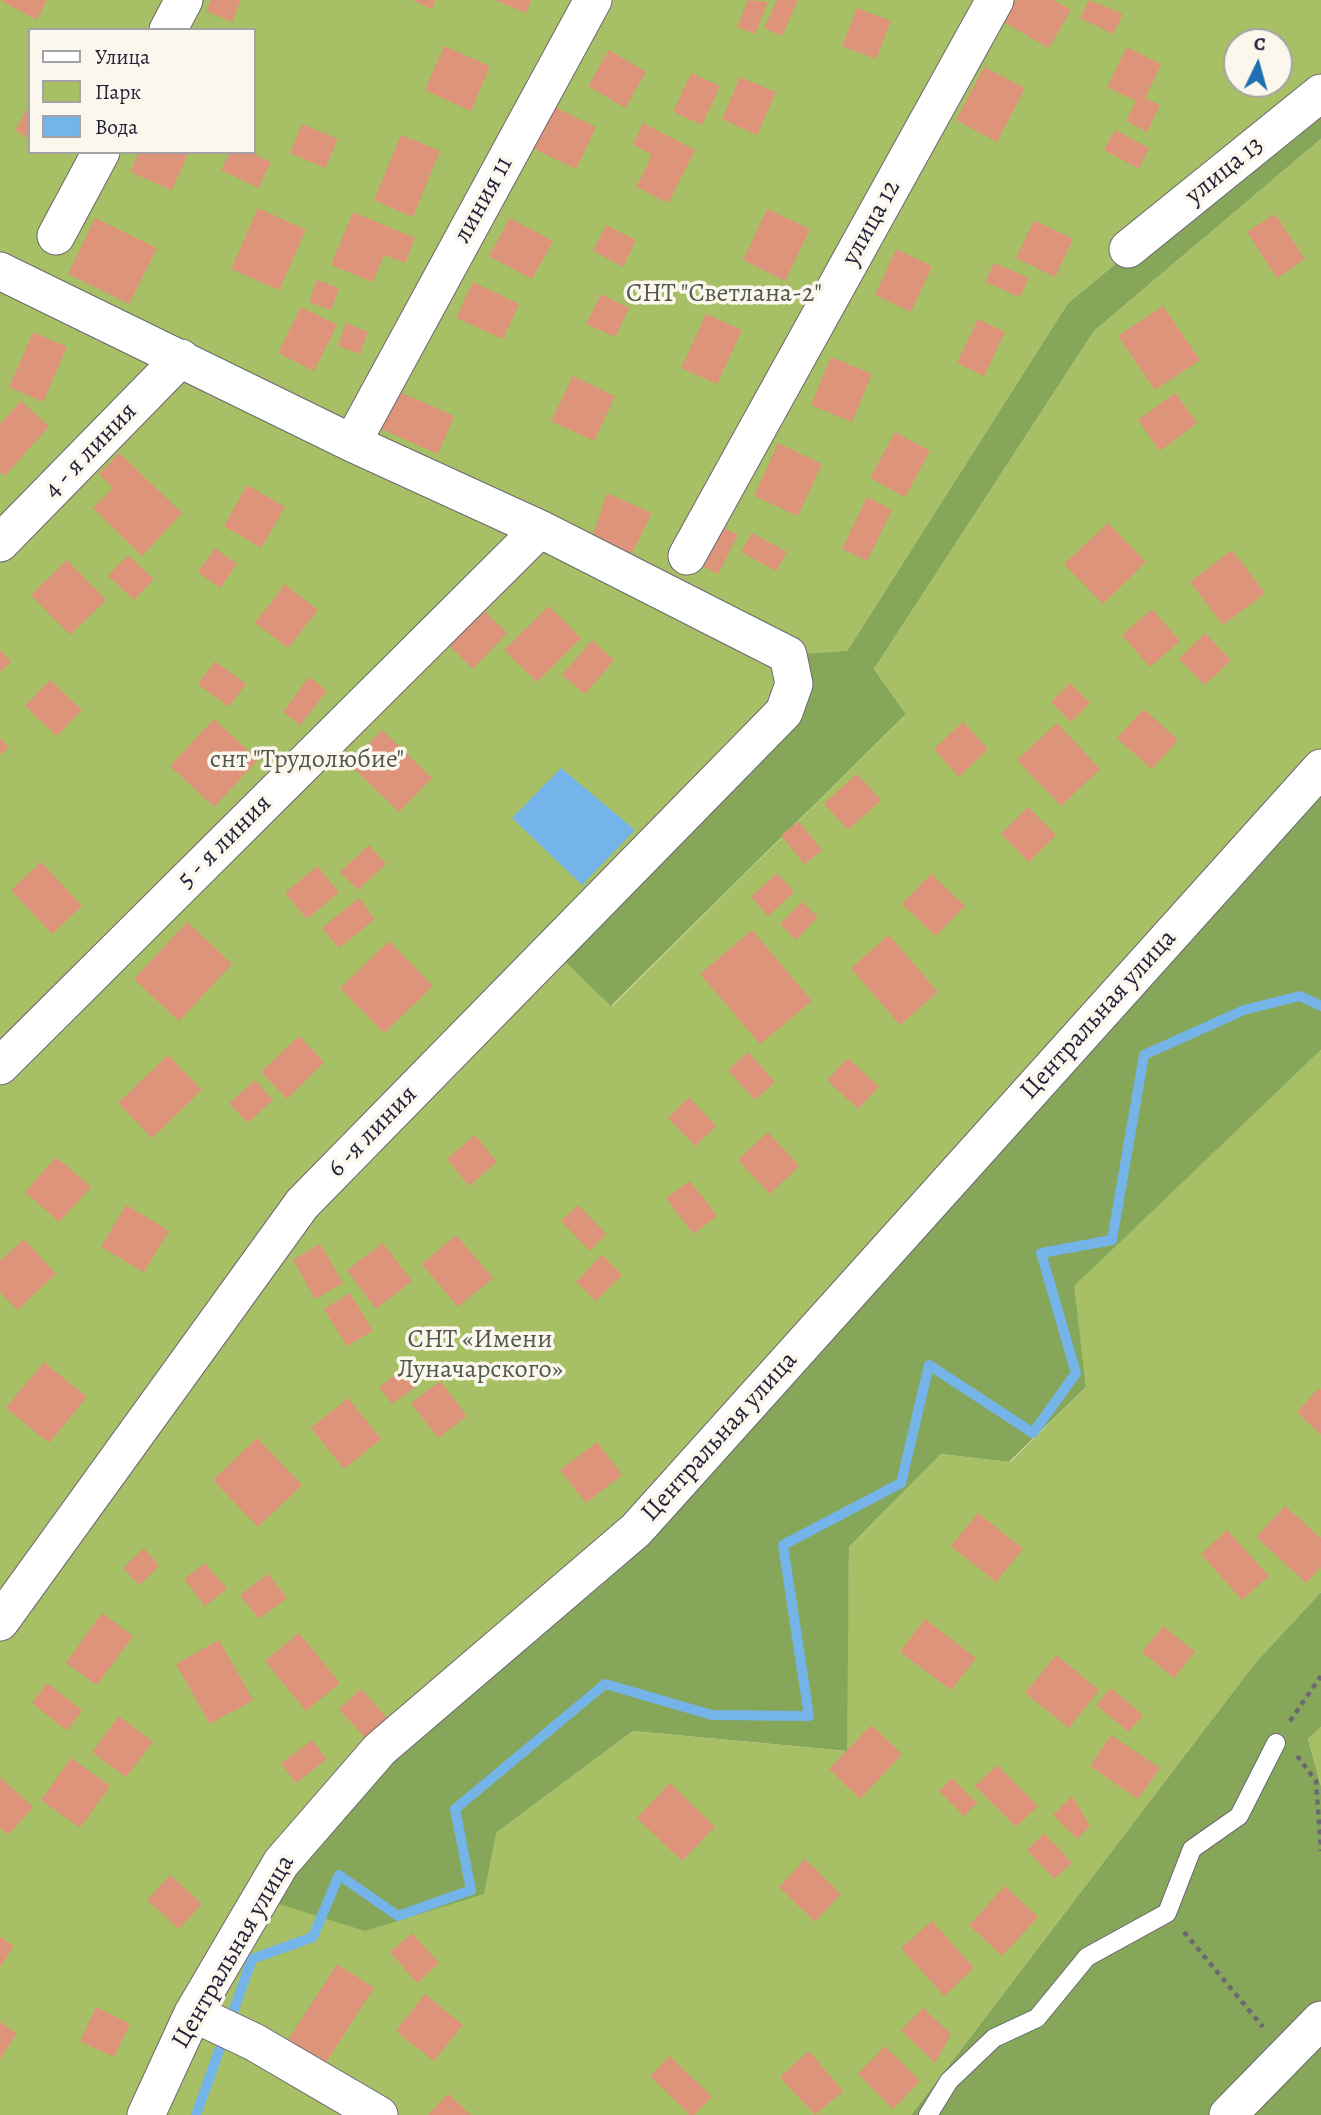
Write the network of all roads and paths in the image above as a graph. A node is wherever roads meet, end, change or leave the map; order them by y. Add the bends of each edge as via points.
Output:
1 (184, 0) edge
2 (593, 0) edge
3 (995, 0) edge
4 (169, 28) edge
5 (1321, 93) edge
6 (100, 154) edge
7 (56, 236) dead end
8 (1128, 249) dead end
9 (0, 271) edge
10 (181, 358) junction
11 (352, 443) junction
12 (540, 529) junction
13 (0, 543) edge
14 (687, 556) dead end
15 (1321, 768) edge
16 (0, 1066) edge
17 (0, 1622) edge
18 (1321, 1676) edge
19 (1276, 1743) junction
20 (1321, 1852) edge
21 (1167, 1913) junction
22 (193, 2013) junction
23 (1321, 2020) edge
24 (1285, 2056) junction
25 (146, 2115) edge
26 (379, 2115) edge
27 (928, 2115) edge
28 (1228, 2115) edge

1 - 4 street
2 - 11 street, линия 11
3 - 14 street, улица 12
5 - 8 street, улица 13
6 - 7 street
9 - 10 street
10 - 11 street
10 - 13 street, 4 - я линия
11 - 12 street
12 - 16 street, 5 - я линия
12 - 17 street, 6 -я линия via 788,655 794,684 784,712 302,1205
15 - 22 street, Центральная улица via 636,1530 380,1749 281,1863
18 - 19 path
19 - 20 path via 1297,1756 1316,1781
19 - 21 lane via 1239,1816 1192,1849
21 - 24 path via 1222,1974
21 - 27 lane via 1087,1957 1037,2018 994,2038 949,2081
22 - 25 street, Центральная улица
22 - 26 street via 254,2042
23 - 24 street
24 - 28 street

